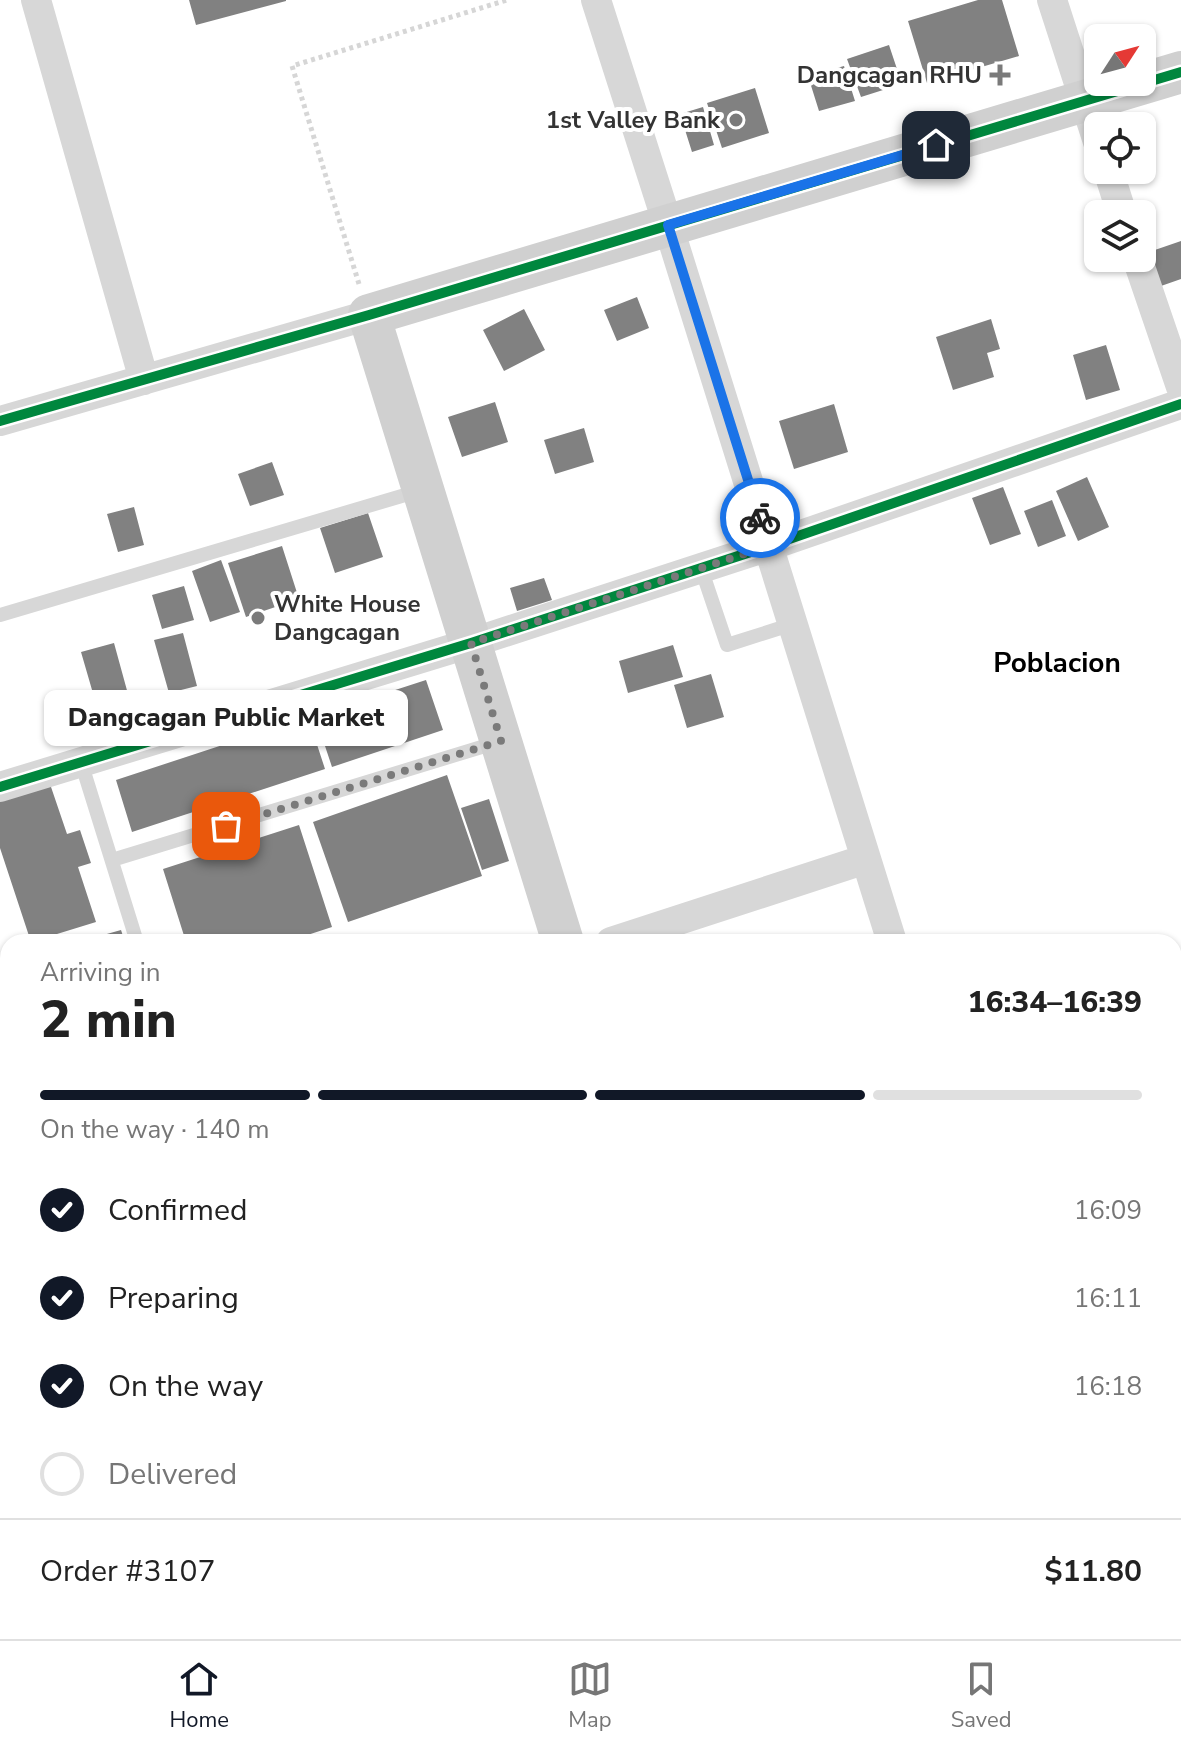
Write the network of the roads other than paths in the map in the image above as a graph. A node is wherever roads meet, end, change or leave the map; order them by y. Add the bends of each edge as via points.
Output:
1 (36, 0) edge
2 (596, 0) edge
3 (1052, 0) edge
4 (1181, 72) edge
5 (1084, 101) junction
6 (1088, 112) edge
7 (668, 225) junction
8 (1142, 272) edge
9 (369, 315) junction
10 (144, 380) junction
11 (1181, 387) edge
12 (1181, 404) edge
13 (0, 421) edge
14 (423, 490) junction
15 (769, 546) junction
16 (701, 568) junction
17 (0, 615) edge
18 (793, 624) junction
19 (471, 643) junction
20 (501, 741) junction
21 (81, 762) junction
22 (0, 787) edge
23 (866, 859) junction
24 (112, 860) junction
25 (135, 934) edge
26 (561, 934) edge
27 (636, 934) edge
28 (889, 934) edge

1 - 10 street
2 - 7 street
3 - 5 street
4 - 5 street
5 - 6 street
5 - 7 street
7 - 9 street
7 - 15 street
8 - 11 street
9 - 10 street
9 - 14 street
10 - 13 street
12 - 15 street
14 - 17 lane
14 - 19 street
15 - 16 street
15 - 18 street
16 - 18 lane via 727,645
16 - 19 street
18 - 23 street
19 - 20 street
19 - 21 street
20 - 24 lane
20 - 26 street
21 - 22 street
21 - 24 lane
23 - 27 street
23 - 28 street
24 - 25 lane

